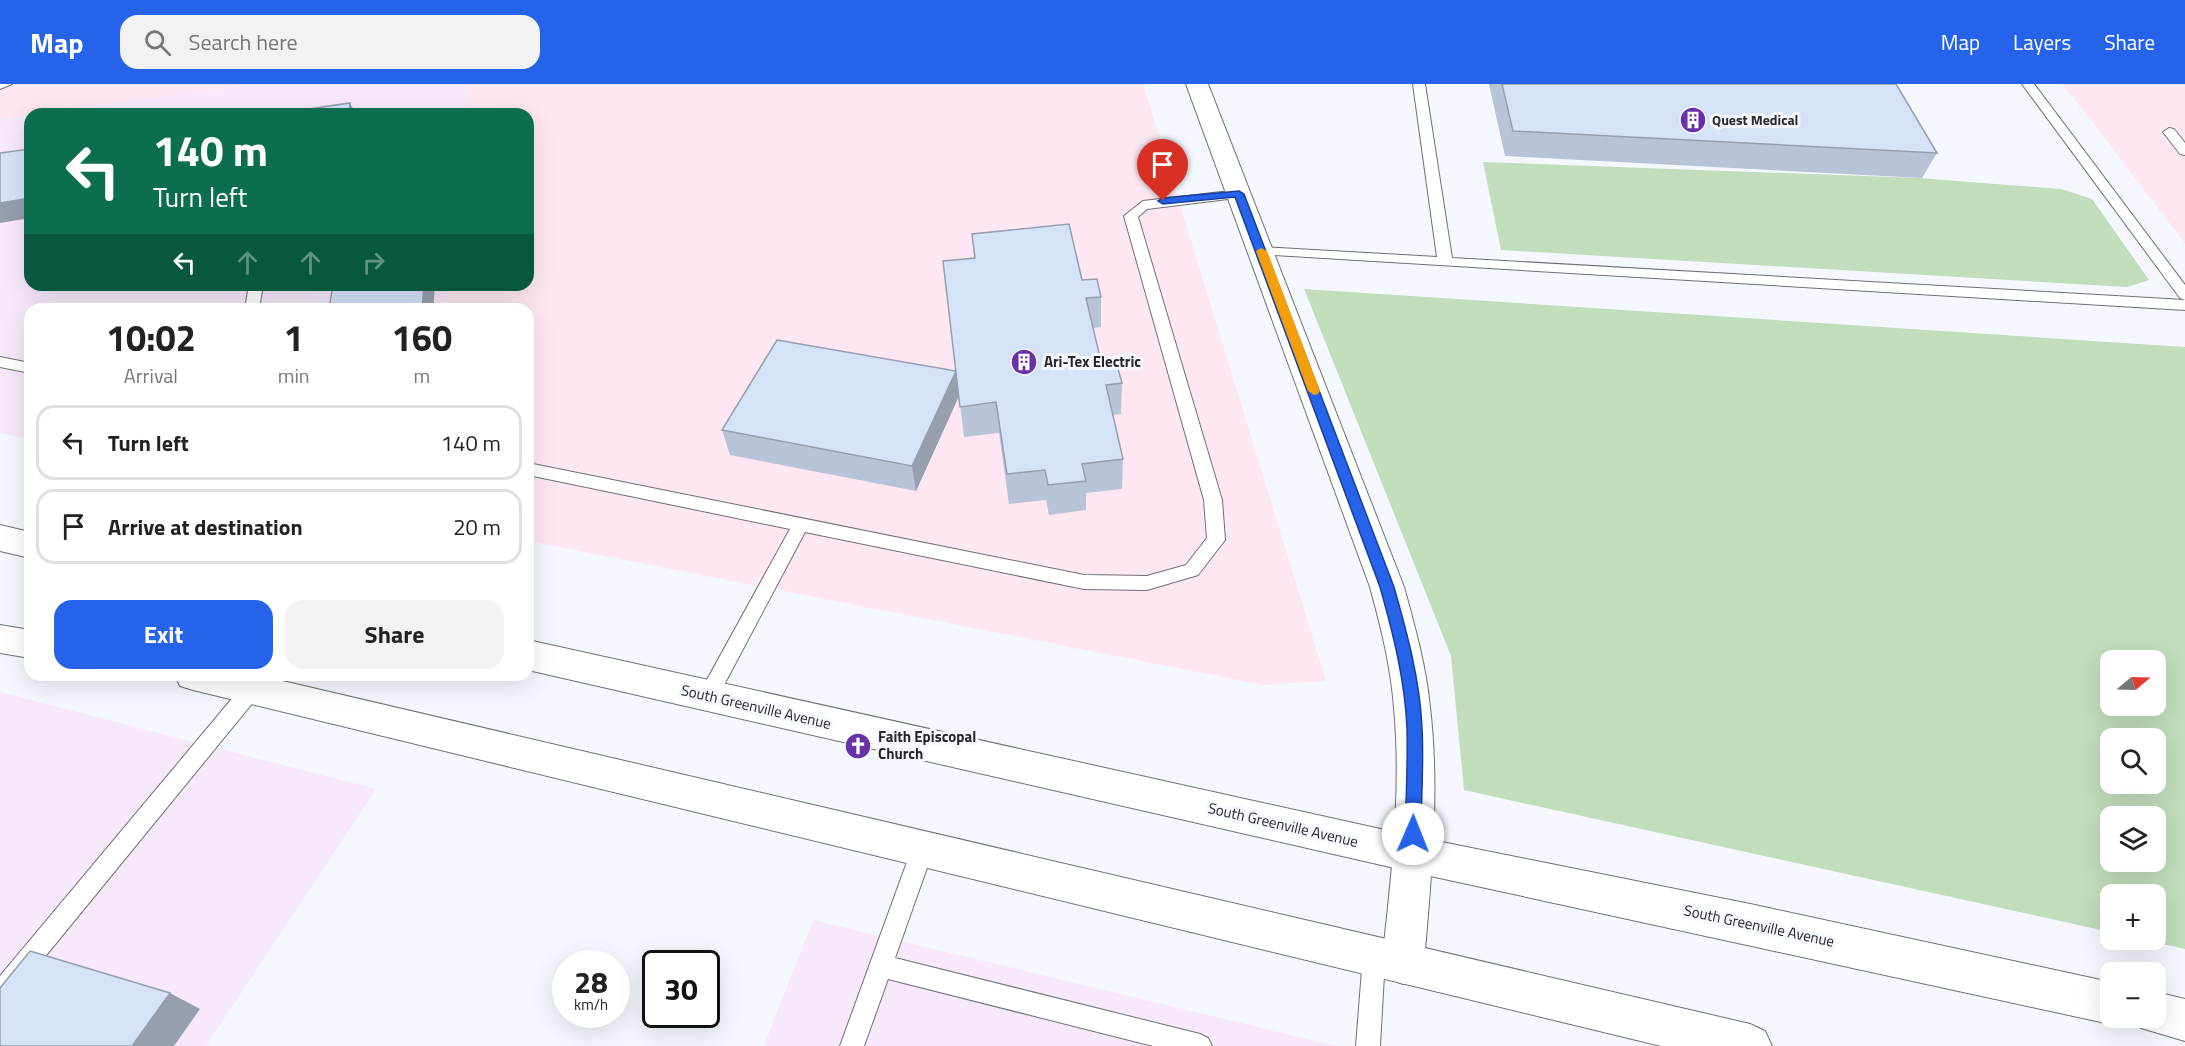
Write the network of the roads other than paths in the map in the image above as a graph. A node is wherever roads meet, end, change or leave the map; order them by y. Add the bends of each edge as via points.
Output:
1 (6, 84) edge
2 (1197, 84) edge
3 (1419, 84) edge
4 (2028, 84) edge
5 (0, 85) edge
6 (2169, 132) dead end
7 (2185, 151) edge
8 (1239, 194) junction
9 (1261, 251) junction
10 (1445, 262) junction
11 (2185, 295) edge
12 (2185, 305) edge
13 (0, 362) edge
14 (24, 367) edge
15 (534, 470) edge
16 (801, 524) junction
17 (0, 538) edge
18 (24, 544) edge
19 (0, 639) edge
20 (24, 643) edge
21 (534, 656) edge
22 (225, 681) edge
23 (252, 688) junction
24 (708, 696) junction
25 (922, 850) junction
26 (1412, 854) junction
27 (1389, 960) junction
28 (881, 966) junction
29 (0, 994) edge
30 (2100, 1001) edge
31 (2166, 1015) edge
32 (2185, 1020) edge
33 (852, 1046) edge
34 (1200, 1046) edge
35 (1368, 1046) edge
36 (1750, 1046) edge

1 - 5 lane
2 - 8 main road
3 - 10 lane
4 - 11 lane
6 - 7 lane
8 - 9 main road
8 - 16 lane via 1143,205 1131,216 1213,500 1216,540 1192,570 1147,583 1084,582
9 - 10 lane
9 - 26 main road via 1397,621 1414,727
10 - 12 lane
13 - 14 lane
15 - 16 lane
16 - 24 lane
17 - 18 main road
19 - 20 main road
21 - 24 main road, South Greenville Avenue
22 - 23 main road
23 - 25 main road
23 - 29 lane
24 - 26 main road, South Greenville Avenue
25 - 27 main road
25 - 28 lane
26 - 27 main road
26 - 30 main road, South Greenville Avenue
27 - 35 lane
27 - 36 main road
28 - 33 lane
28 - 34 lane
31 - 32 main road

